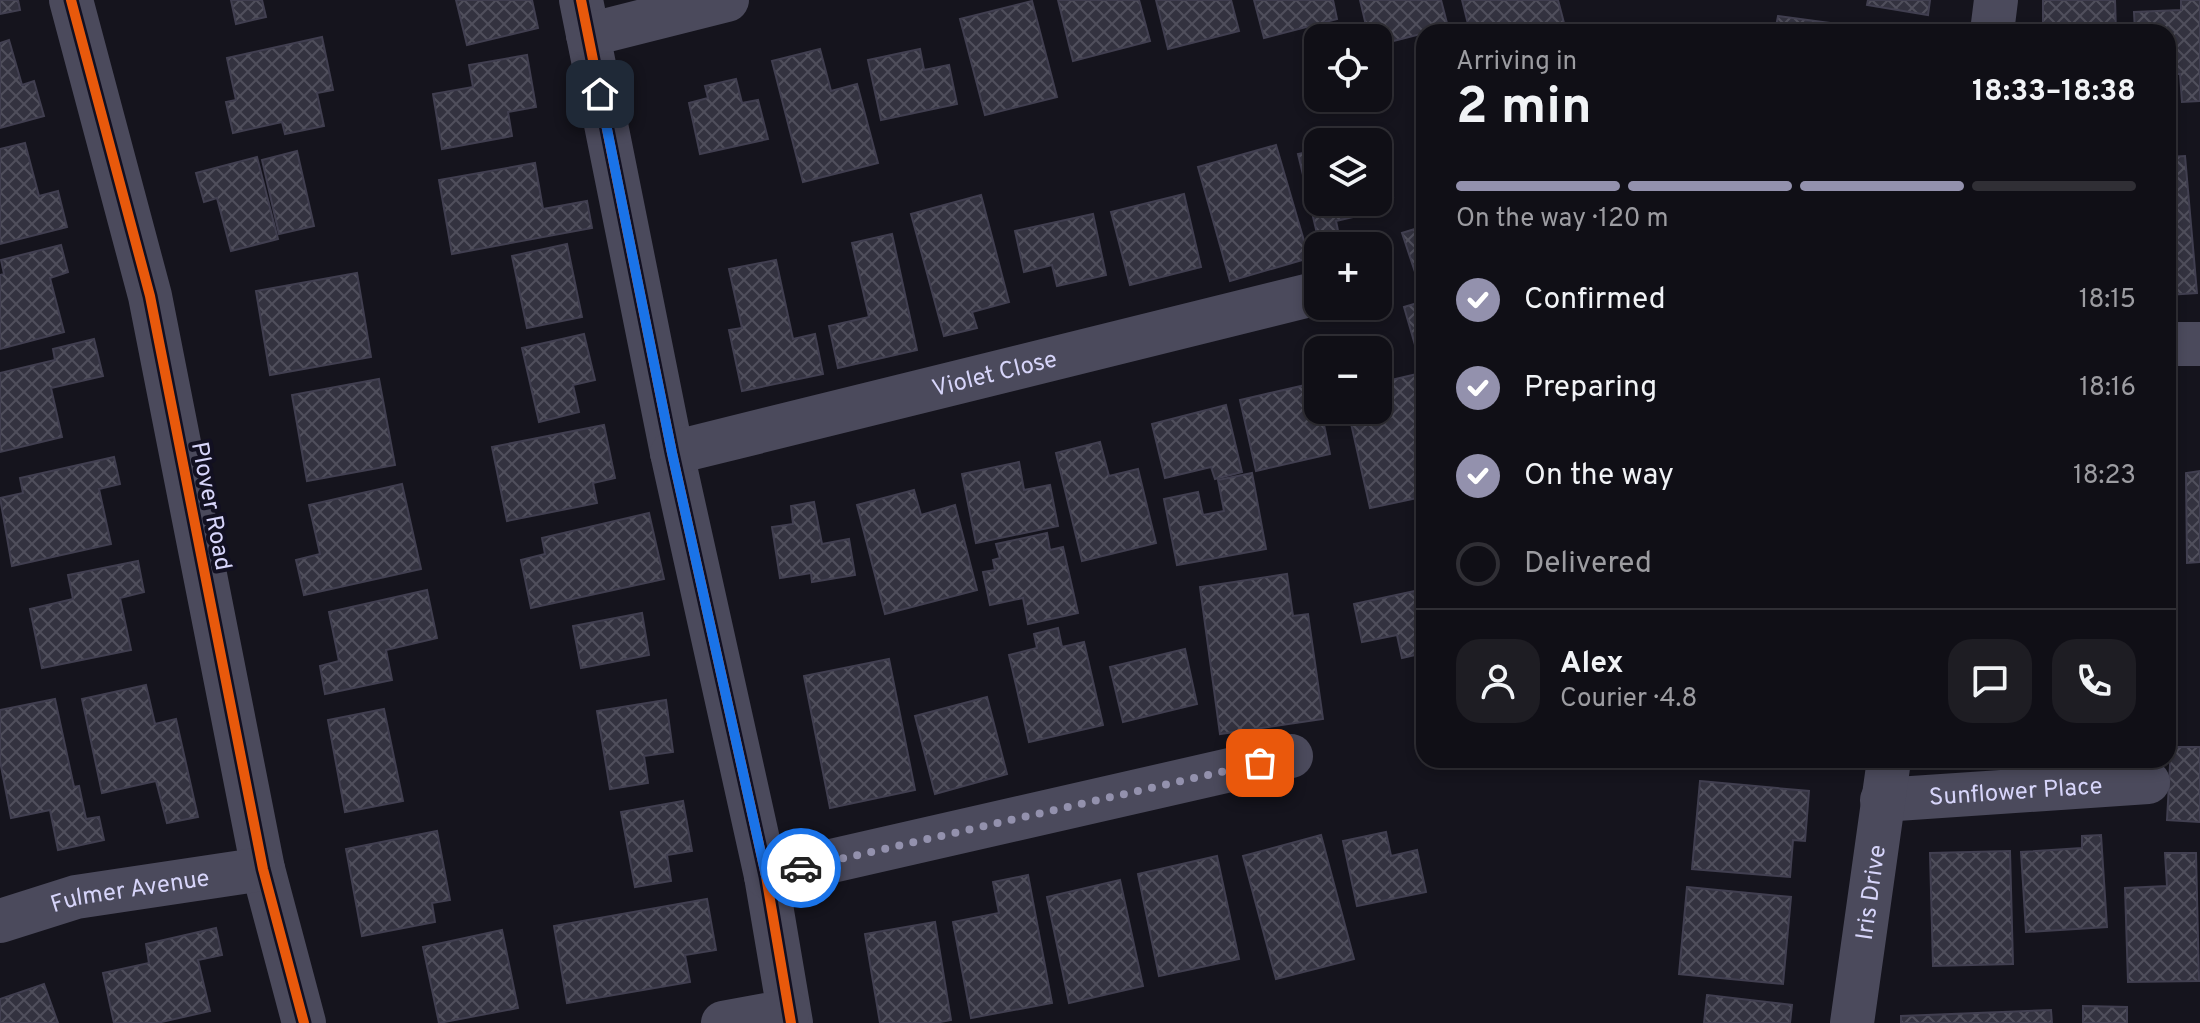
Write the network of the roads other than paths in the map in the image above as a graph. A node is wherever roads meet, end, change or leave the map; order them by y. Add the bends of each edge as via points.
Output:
1 (71, 0) edge
2 (727, 0) edge
3 (1996, 0) edge
4 (584, 17) edge
5 (1993, 24) edge
6 (1304, 296) edge
7 (2176, 344) edge
8 (2200, 344) edge
9 (672, 453) junction
10 (1291, 756) dead end
11 (1886, 780) edge
12 (2148, 782) dead end
13 (263, 869) junction
14 (766, 876) junction
15 (0, 921) edge
16 (789, 1017) edge
17 (304, 1023) edge
18 (723, 1023) edge
19 (1852, 1023) edge

1 - 13 street, Plover Road via 150,296
2 - 4 street
3 - 5 street
4 - 9 street
6 - 9 street, Violet Close
7 - 8 street
9 - 14 street
10 - 14 street
11 - 12 street, Sunflower Place
11 - 19 street, Iris Drive
13 - 15 street, Fulmer Avenue via 76,897
13 - 17 street, Plover Road
14 - 16 street
16 - 18 street

